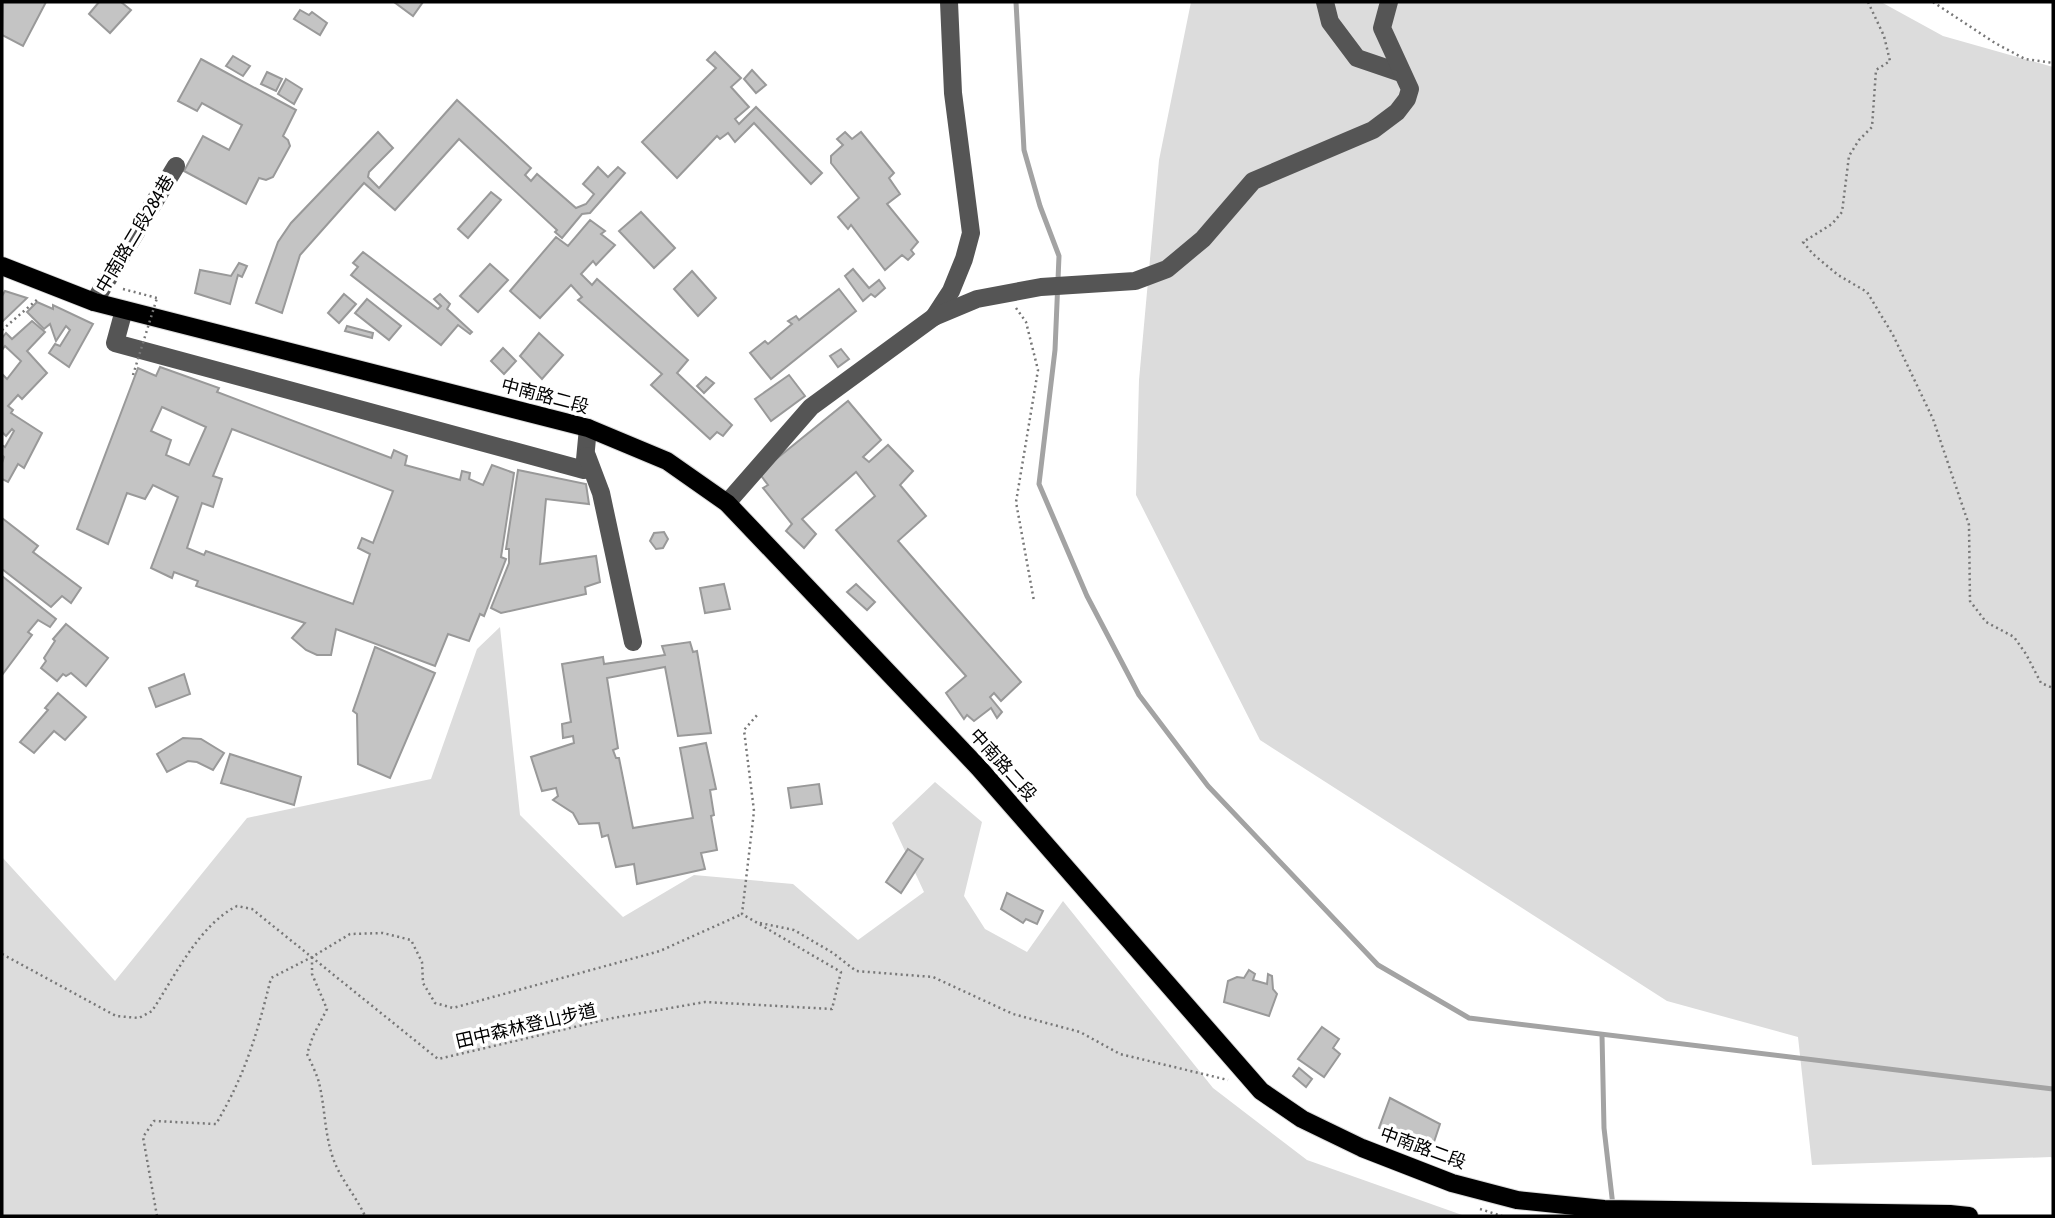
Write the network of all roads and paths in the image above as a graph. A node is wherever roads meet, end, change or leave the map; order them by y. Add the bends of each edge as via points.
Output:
1 (949, 2) edge
2 (1325, 2) edge
3 (1389, 2) edge
4 (1868, 2) edge
5 (1933, 2) edge
6 (2053, 63) edge
7 (1401, 73) junction
8 (176, 166) dead end
9 (2, 266) edge
10 (52, 287) junction
11 (121, 288) dead end
12 (1005, 294) junction
13 (94, 302) junction
14 (124, 310) junction
15 (934, 317) junction
16 (2, 330) edge
17 (133, 375) dead end
18 (588, 428) junction
19 (586, 452) junction
20 (727, 503) junction
21 (1034, 601) dead end
22 (633, 642) dead end
23 (2053, 688) edge
24 (758, 714) dead end
25 (742, 914) junction
26 (757, 923) junction
27 (2, 954) edge
28 (312, 957) junction
29 (1233, 1081) dead end
30 (157, 1216) edge
31 (365, 1216) edge
32 (1969, 1216) edge

1 - 15 street via 953,93 971,233 951,291
2 - 7 street via 1330,22 1357,58
3 - 7 street via 1382,28
4 - 23 path via 1890,61 1876,70 1872,127 1849,156 1842,212 1803,242 1838,275 1867,292 1893,335 1933,419 1969,524 1970,601 1986,622 2014,637 2041,683
5 - 6 path via 2025,59
7 - 12 street via 1410,89 1396,112 1373,130 1254,181 1203,239 1167,269 1135,281
8 - 13 street, 中南路二段284巷
9 - 10 main road, 中南路二段
10 - 13 main road, 中南路二段
10 - 16 path
11 - 17 path, bridge via 157,298
12 - 15 street via 977,299
12 - 21 path via 1026,323 1038,370 1016,502
13 - 14 main road, 中南路二段
14 - 18 main road, 中南路二段
14 - 19 street via 115,343 584,470
15 - 20 street via 811,407
18 - 19 street
18 - 20 main road, 中南路二段 via 667,461
19 - 22 street via 601,493
20 - 32 main road, 中南路二段 via 979,768 1261,1091 1302,1119 1452,1183 1517,1200 1604,1209
24 - 25 path via 744,730 754,811
25 - 26 path, 田中森林登山步道
25 - 28 path, 田中森林登山步道 via 660,951 453,1008 435,1003 423,983 422,962 411,940 383,933 350,934
26 - 28 path, 田中森林登山步道 via 841,972 832,1009 705,1002 438,1059
26 - 29 path via 794,930 856,971 933,977 1013,1014 1080,1032 1120,1054
27 - 28 path via 116,1016 139,1018 152,1011 205,931 237,906 252,909
28 - 30 path via 271,978 257,1038 236,1091 216,1124 154,1121 143,1137
28 - 31 path via 313,974 327,1009 307,1054 318,1079 332,1156 340,1178

